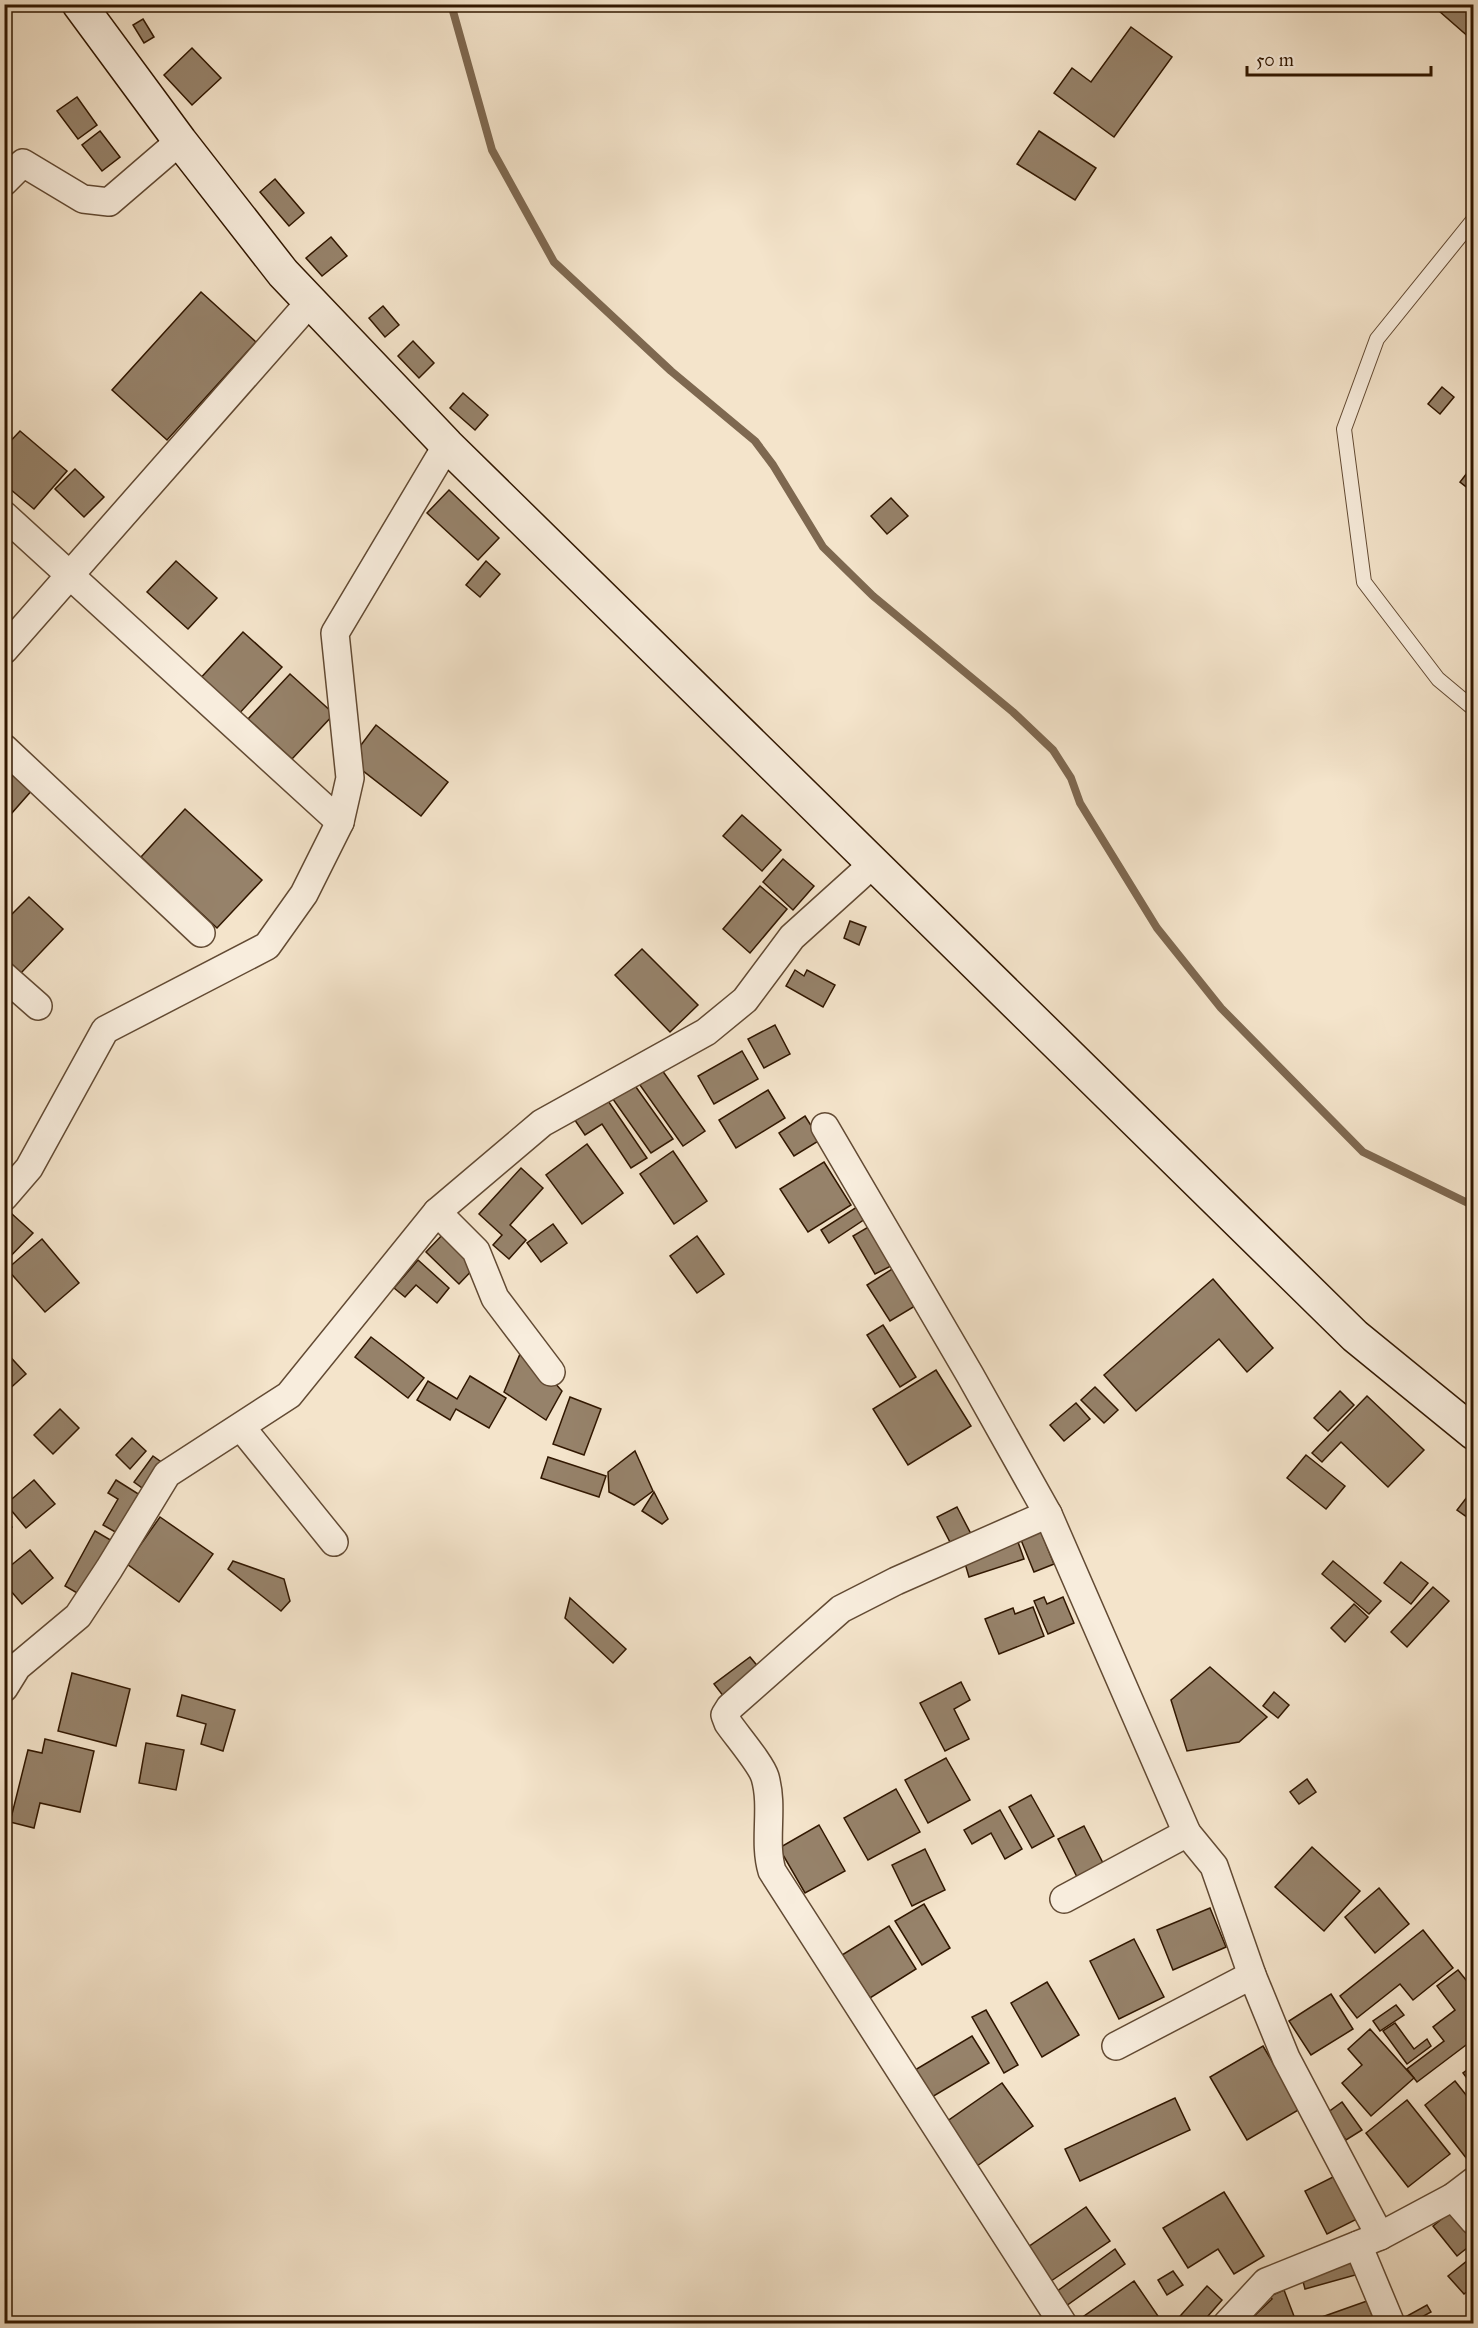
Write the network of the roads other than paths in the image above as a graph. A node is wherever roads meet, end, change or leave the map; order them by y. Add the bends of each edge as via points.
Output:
1 (79, 4) edge
2 (180, 141) junction
3 (4, 182) edge
4 (1473, 219) edge
5 (310, 302) junction
6 (447, 445) junction
7 (4, 515) edge
8 (71, 575) junction
9 (4, 650) edge
10 (1473, 709) edge
11 (4, 748) edge
12 (340, 822) junction
13 (874, 863) junction
14 (201, 933) dead end
15 (4, 976) edge
16 (38, 1006) dead end
17 (825, 1127) dead end
18 (4, 1197) edge
19 (437, 1212) junction
20 (551, 1372) dead end
21 (241, 1427) junction
22 (1473, 1433) edge
23 (1048, 1514) junction
24 (334, 1542) dead end
25 (4, 1688) edge
26 (1186, 1833) junction
27 (1064, 1899) dead end
28 (1252, 1976) junction
29 (1116, 2046) dead end
30 (1463, 2189) edge
31 (1473, 2222) edge
32 (1369, 2240) junction
33 (1063, 2324) edge
34 (1227, 2324) edge
35 (1391, 2324) edge

1 - 2 main road
2 - 3 street via 109,202 83,199 23,163
2 - 5 main road
4 - 10 lane via 1377,339 1344,429 1364,582 1438,679
5 - 6 main road
5 - 8 street
6 - 12 street via 335,633 350,778
6 - 13 main road
7 - 8 street
8 - 9 street
8 - 12 street
11 - 14 street
12 - 18 street via 304,894 267,946 105,1030 29,1168
13 - 19 street via 792,936 745,1000 706,1032 542,1123
13 - 22 main road via 1355,1336
15 - 16 street
17 - 23 street
19 - 20 street via 476,1251 495,1298
19 - 21 street via 289,1395
21 - 24 street
21 - 25 street via 167,1474 78,1616 17,1667
23 - 26 street
23 - 33 street via 841,1609 725,1715 764,1775 772,1871
26 - 27 street
26 - 28 street via 1214,1866
28 - 29 street
28 - 32 street
30 - 31 street
30 - 32 street
32 - 34 street via 1266,2282
32 - 35 street

